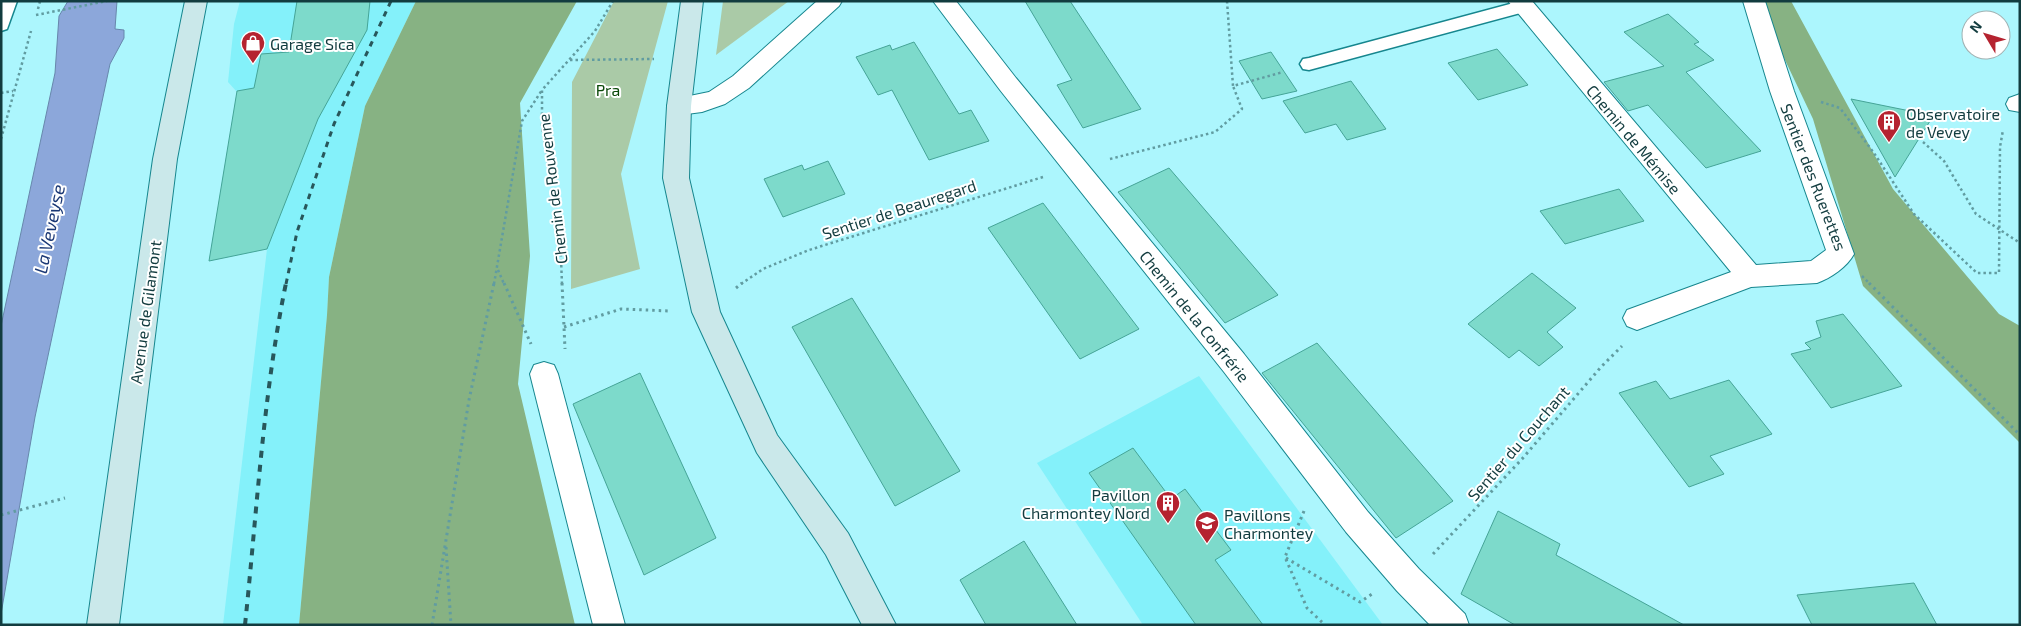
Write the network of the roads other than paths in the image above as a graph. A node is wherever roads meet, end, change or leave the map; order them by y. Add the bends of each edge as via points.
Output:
1 (8, 1) edge
2 (196, 1) edge
3 (692, 1) edge
4 (831, 1) edge
5 (944, 1) edge
6 (1754, 1) edge
7 (1521, 4) edge
8 (1, 25) edge
9 (1309, 64) road end
10 (679, 106) junction
11 (1750, 276) junction
12 (1637, 318) road end
13 (544, 374) road end
14 (104, 625) edge
15 (609, 625) edge
16 (880, 625) edge
17 (1453, 625) edge

1 - 8 lane
2 - 14 street, Avenue de Gilamont via 165,159
3 - 10 street
4 - 10 street via 741,82 717,98
5 - 17 street, Chemin de la Confrérie via 1357,522
6 - 11 street, Sentier des Ruerettes via 1782,91 1841,254 1817,272
7 - 9 lane
7 - 11 street, Chemin de Mémise
10 - 16 street via 676,178 706,312 767,444 837,544
11 - 12 street
13 - 15 street

